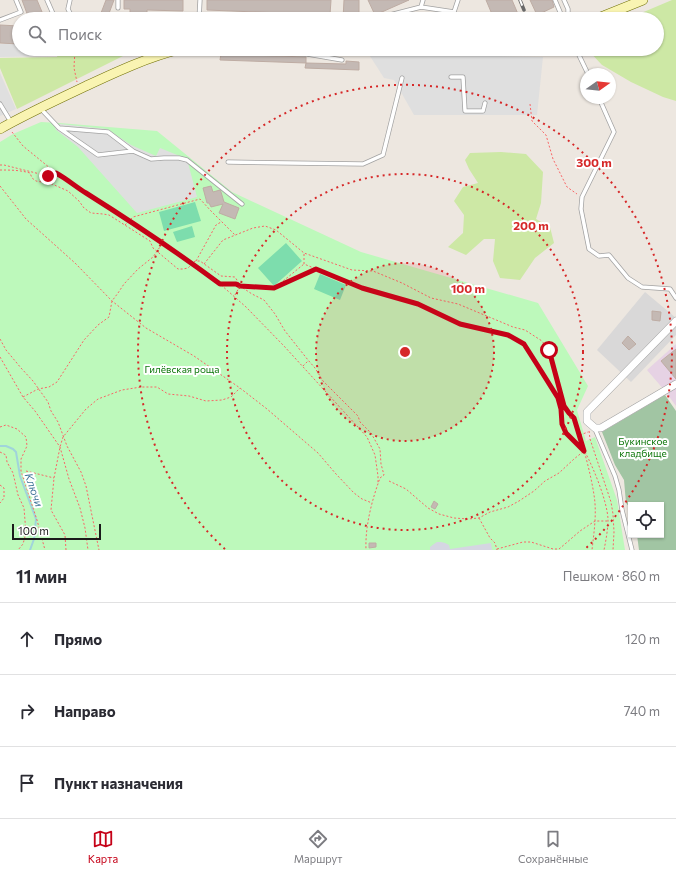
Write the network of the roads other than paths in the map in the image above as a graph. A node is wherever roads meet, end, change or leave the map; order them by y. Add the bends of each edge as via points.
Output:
1 (16, 0) edge
2 (47, 0) edge
3 (70, 0) edge
4 (118, 0) edge
5 (200, 0) edge
6 (423, 0) edge
7 (458, 0) edge
8 (555, 0) edge
9 (564, 0) edge
10 (643, 0) edge
11 (421, 7) junction
12 (118, 8) dead end
13 (21, 12) edge
14 (52, 12) edge
15 (70, 12) edge
16 (199, 12) edge
17 (401, 12) edge
18 (454, 12) joint
19 (560, 12) edge
20 (568, 12) edge
21 (613, 12) edge
22 (12, 15) edge
23 (0, 20) edge
24 (157, 56) edge
25 (319, 56) edge
26 (579, 56) edge
27 (342, 60) dead end
28 (585, 68) edge
29 (451, 76) dead end
30 (402, 78) dead end
31 (0, 104) edge
32 (485, 104) dead end
33 (602, 104) edge
34 (40, 108) junction
35 (6, 125) edge
36 (59, 128) junction
37 (133, 151) junction
38 (228, 162) dead end
39 (242, 204) dead end
40 (676, 298) edge
41 (676, 321) edge
42 (676, 384) edge
43 (592, 429) junction
44 (632, 550) edge

1 - 13 lane
2 - 14 lane
3 - 15 lane
4 - 12 lane
5 - 16 lane
6 - 11 lane
7 - 18 lane
8 - 19 lane
9 - 20 lane
10 - 21 street
11 - 17 lane
11 - 18 lane
22 - 23 lane
24 - 34 street via 107,76
25 - 27 lane
26 - 28 lane
29 - 32 lane via 463,77 465,110 483,110
30 - 38 lane via 383,155 363,164
31 - 35 lane
33 - 40 lane via 614,132 582,197 581,209 589,248 599,256 609,255 628,278 642,287 670,289
34 - 35 street
34 - 36 lane
36 - 37 lane via 108,132
36 - 37 lane via 98,155
37 - 39 lane via 151,159 187,160
41 - 43 street via 588,412 588,421
42 - 43 street via 601,428
43 - 44 lane via 615,476

